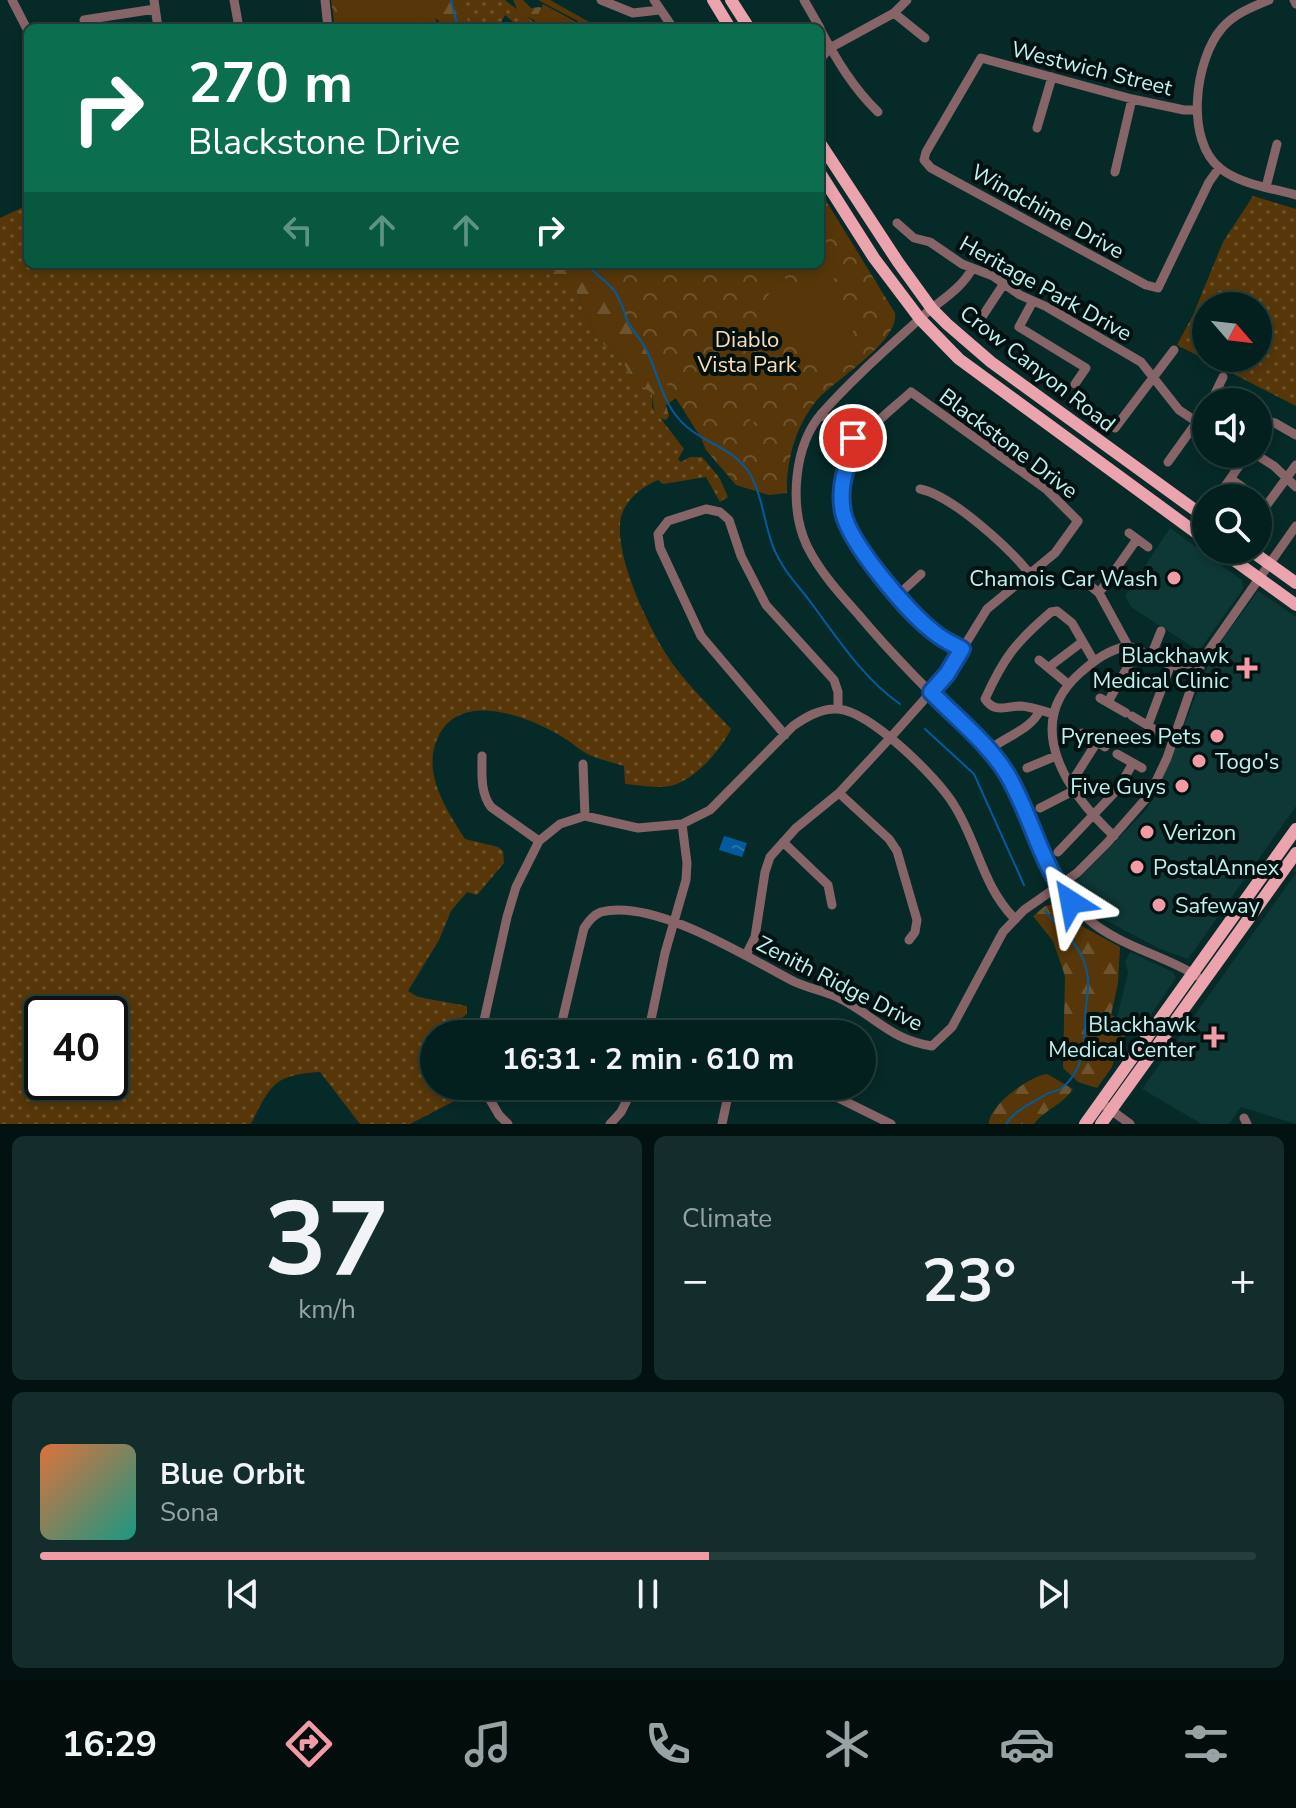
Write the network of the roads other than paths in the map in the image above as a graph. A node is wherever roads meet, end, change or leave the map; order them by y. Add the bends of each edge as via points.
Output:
1 (12, 0) edge
2 (234, 0) edge
3 (325, 0) edge
4 (601, 0) edge
5 (713, 0) edge
6 (731, 0) edge
7 (804, 0) edge
8 (907, 0) edge
9 (1269, 0) edge
10 (154, 4) edge
11 (656, 5) edge
12 (894, 13) junction
13 (84, 20) dead end
14 (24, 24) edge
15 (157, 24) edge
16 (238, 24) edge
17 (328, 24) edge
18 (670, 24) edge
19 (728, 24) edge
20 (746, 24) edge
21 (818, 24) edge
22 (925, 38) dead end
23 (825, 48) edge
24 (1052, 77) junction
25 (1132, 99) junction
26 (1195, 110) junction
27 (878, 112) dead end
28 (1037, 128) dead end
29 (1277, 144) dead end
30 (824, 149) edge
31 (924, 160) joint
32 (1219, 168) junction
33 (1115, 172) dead end
34 (824, 179) edge
35 (1266, 187) junction
36 (1296, 195) edge
37 (897, 223) dead end
38 (972, 269) junction
39 (1003, 285) junction
40 (1033, 301) junction
41 (932, 309) junction
42 (920, 319) junction
43 (976, 326) dead end
44 (1174, 350) dead end
45 (1152, 376) junction
46 (1223, 377) dead end
47 (1075, 384) dead end
48 (1218, 388) edge
49 (821, 414) junction
50 (1192, 418) edge
51 (1272, 422) edge
52 (1115, 428) dead end
53 (1296, 435) edge
54 (1192, 436) edge
55 (858, 442) junction
56 (1168, 462) dead end
57 (1296, 465) edge
58 (1272, 467) edge
59 (1238, 468) edge
60 (1287, 478) junction
61 (1231, 479) junction
62 (1227, 484) edge
63 (1238, 484) edge
64 (1296, 487) edge
65 (920, 489) dead end
66 (1272, 491) edge
67 (1192, 508) edge
68 (1296, 526) edge
69 (1192, 530) edge
70 (1148, 547) dead end
71 (1272, 560) edge
72 (1240, 564) edge
73 (1269, 564) joint
74 (921, 574) dead end
75 (1030, 574) junction
76 (1259, 578) junction
77 (1087, 583) dead end
78 (1296, 583) edge
79 (1099, 593) junction
80 (898, 595) junction
81 (1296, 605) edge
82 (1161, 631) dead end
83 (1082, 642) junction
84 (1132, 648) junction
85 (962, 649) junction
86 (1151, 656) junction
87 (1039, 660) dead end
88 (1094, 661) junction
89 (1171, 664) junction
90 (1049, 667) junction
91 (1196, 674) junction
92 (1068, 684) junction
93 (931, 692) junction
94 (838, 709) junction
95 (1040, 710) junction
96 (1054, 714) junction
97 (1148, 725) junction
98 (1082, 733) dead end
99 (1162, 734) dead end
100 (785, 735) junction
101 (891, 737) junction
102 (989, 750) junction
103 (1117, 754) dead end
104 (482, 756) dead end
105 (1056, 756) junction
106 (583, 764) dead end
107 (1027, 768) dead end
108 (1073, 787) junction
109 (839, 793) junction
110 (1040, 808) dead end
111 (585, 816) junction
112 (1093, 816) junction
113 (682, 824) junction
114 (1296, 829) edge
115 (1114, 836) junction
116 (539, 841) junction
117 (783, 842) junction
118 (1058, 852) dead end
119 (1296, 853) edge
120 (1058, 886) junction
121 (832, 905) dead end
122 (1014, 918) junction
123 (675, 922) junction
124 (909, 940) dead end
125 (746, 955) junction
126 (1194, 974) junction
127 (1205, 981) junction
128 (484, 1020) edge
129 (560, 1020) edge
130 (651, 1020) edge
131 (490, 1100) edge
132 (627, 1100) edge
133 (727, 1100) edge
134 (842, 1100) edge
135 (1105, 1106) junction
136 (508, 1124) edge
137 (610, 1124) edge
138 (722, 1124) edge
139 (891, 1124) edge
140 (1085, 1124) edge
141 (1101, 1124) edge
142 (1130, 1124) edge

1 - 14 street
2 - 16 street
3 - 17 street
4 - 11 street via 642,14
5 - 19 main road
6 - 20 main road
7 - 21 street
8 - 12 street
9 - 26 street via 1220,29 1211,44
10 - 13 street
10 - 15 street
11 - 18 street
12 - 22 street
12 - 23 street
23 - 27 street
24 - 25 street, Westwich Street
24 - 28 street
24 - 31 street, Westwich Street via 981,58
25 - 26 street, Westwich Street
25 - 33 street
26 - 32 street via 1200,135
29 - 35 street
30 - 41 main road, Crow Canyon Road
31 - 32 street, Windchime Drive via 1158,288
32 - 35 street
34 - 42 main road, Crow Canyon Road
35 - 36 street
37 - 38 street, Heritage Park Drive via 906,234 930,242
38 - 39 street, Heritage Park Drive
38 - 41 street via 965,282
39 - 40 street, Heritage Park Drive
39 - 43 street
40 - 45 street, Heritage Park Drive via 1141,362
40 - 47 street via 1019,327 1086,368
41 - 42 street
41 - 67 main road, Crow Canyon Road via 991,362
42 - 49 street
42 - 69 main road, Crow Canyon Road via 981,377
44 - 45 street
45 - 50 street, Heritage Park Drive
45 - 52 street
46 - 48 street
49 - 55 street
49 - 93 street via 804,447 796,492 806,543 831,583
51 - 53 street
54 - 56 street
55 - 75 street, Blackstone Drive via 911,392 1046,489 1078,521 1055,553
55 - 80 street, Blackstone Drive via 845,466 843,514 853,539
57 - 60 street
58 - 60 street
59 - 61 street
60 - 64 street
60 - 66 street
61 - 62 street
61 - 63 street
65 - 75 street via 937,494 1002,542
68 - 71 street, Zenith Ridge Drive
70 - 79 street via 1133,536
72 - 76 main road
73 - 76 street, Zenith Ridge Drive
73 - 78 main road
74 - 80 street
75 - 85 street, Blackstone Drive via 987,609
76 - 81 main road
76 - 91 street, Zenith Ridge Drive
77 - 79 street
79 - 84 street
80 - 85 street, Blackstone Drive via 937,635
82 - 86 street
83 - 88 street
83 - 90 street
83 - 95 street via 1065,615 1051,612 1001,664 987,704 994,709
84 - 86 street
84 - 88 street via 1116,649
84 - 97 street via 1104,700
85 - 93 street, Blackstone Drive
86 - 89 street
87 - 90 street
88 - 92 street
89 - 91 street
89 - 97 street
90 - 92 street
91 - 115 street, Zenith Ridge Drive via 1159,777
92 - 96 street
93 - 101 street, Blackstone Drive
93 - 102 street
94 - 100 street via 806,717
94 - 100 street via 834,680 766,605 729,520 706,509 668,521 658,534 660,548 701,636
94 - 101 street via 856,713
95 - 96 street
95 - 102 street via 1030,725
96 - 105 street
97 - 99 street
98 - 108 street via 1101,745
100 - 113 street via 710,810
101 - 109 street, Blackstone Drive
101 - 122 street via 956,807 992,891
102 - 120 street via 1019,796
103 - 112 street via 1138,765
104 - 116 street via 485,799
105 - 107 street
105 - 108 street
106 - 111 street
108 - 110 street
108 - 112 street
109 - 117 street, Blackstone Drive
109 - 124 street via 897,851 917,920
111 - 113 street via 638,828
111 - 116 street via 560,824
112 - 115 street
112 - 118 street
113 - 123 street via 687,871
114 - 126 main road
115 - 120 street, Zenith Ridge Drive
116 - 128 street via 516,887
117 - 121 street via 828,885
117 - 125 street, Blackstone Drive via 765,872 755,937
119 - 127 main road
120 - 122 street, Zenith Ridge Drive
120 - 126 street via 1091,922
122 - 125 street, Zenith Ridge Drive via 952,1027 932,1046 904,1040 838,997
123 - 125 street, Zenith Ridge Drive
123 - 129 street, Zenith Ridge Drive via 618,910 592,917 584,928
123 - 130 street
126 - 127 street
126 - 135 main road
127 - 135 main road
131 - 136 street
132 - 137 street
133 - 138 street
134 - 139 street
135 - 140 main road
135 - 141 main road
135 - 142 street

